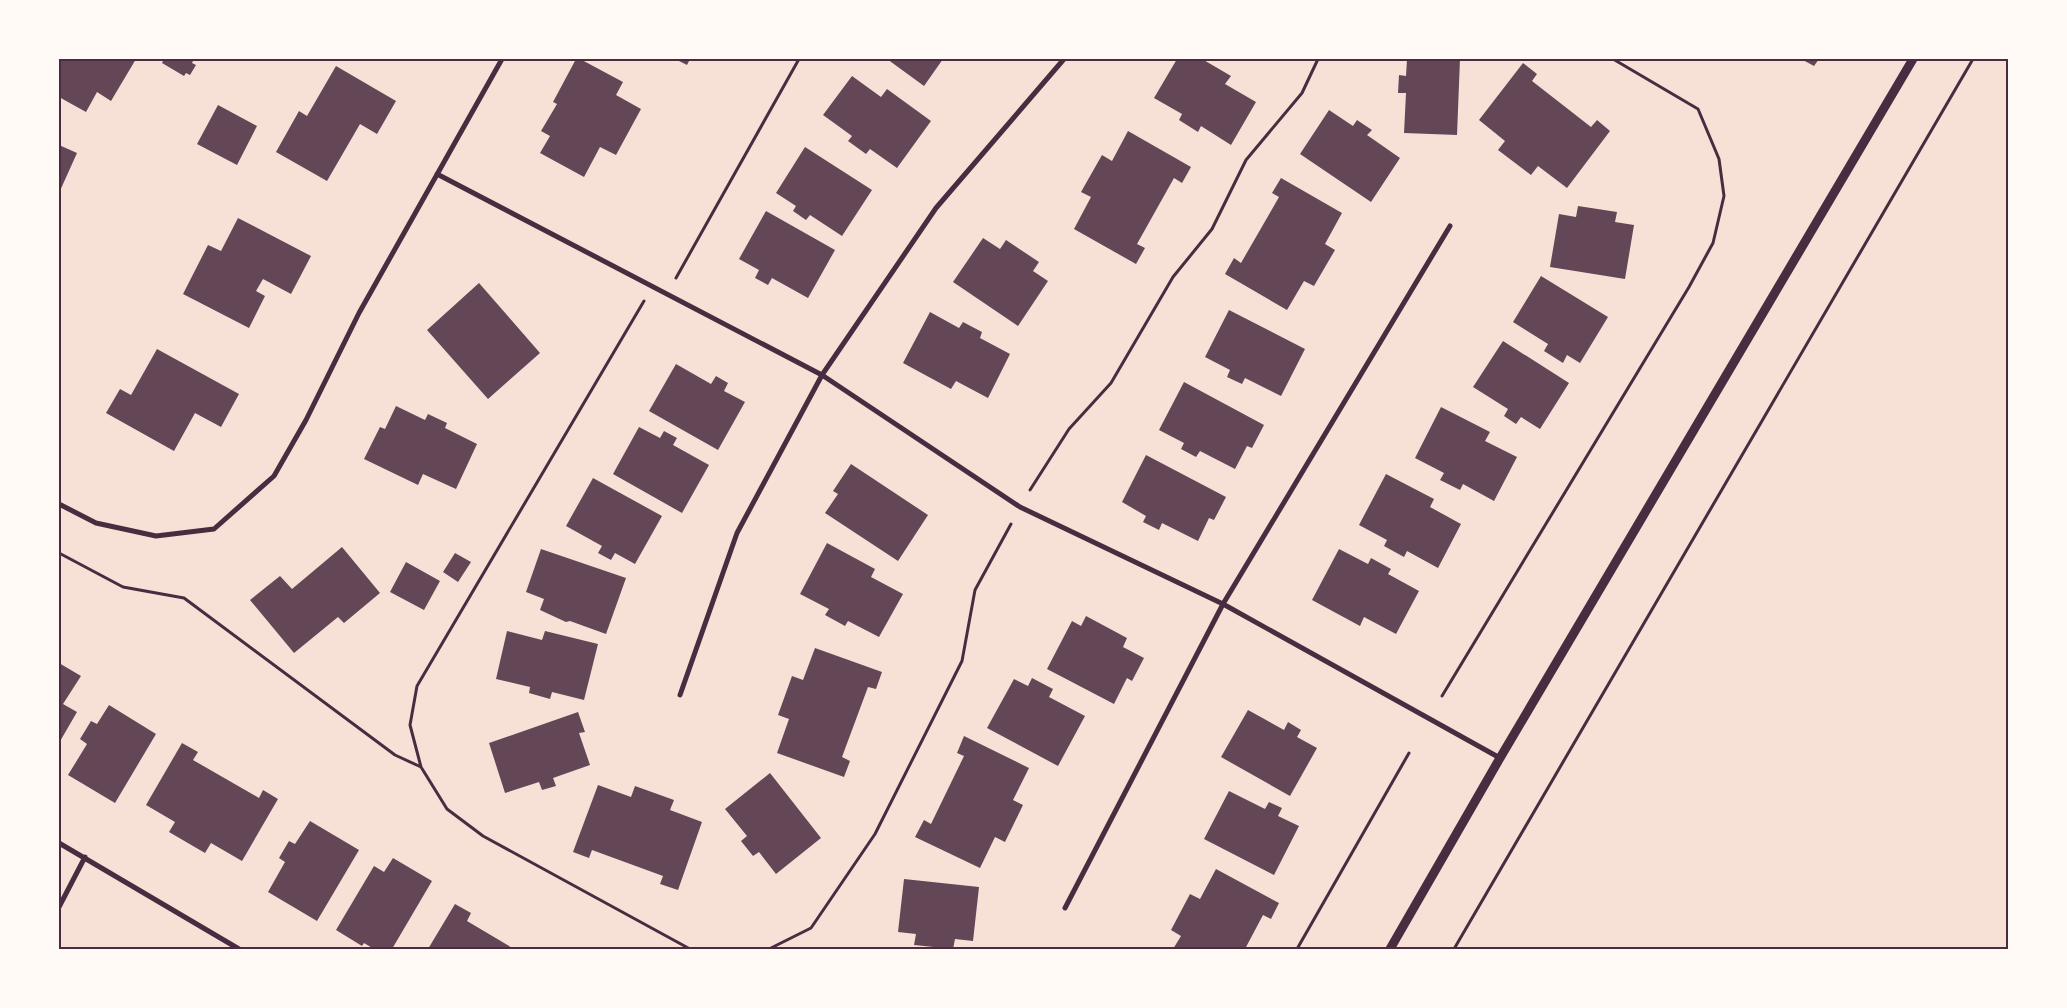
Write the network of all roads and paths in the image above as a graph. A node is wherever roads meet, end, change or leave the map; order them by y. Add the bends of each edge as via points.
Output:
1 (502, 59) edge
2 (799, 59) edge
3 (1064, 59) edge
4 (1613, 59) edge
5 (1913, 59) edge
6 (1973, 59) edge
7 (437, 174) junction
8 (1450, 226) dead end
9 (653, 286) junction
10 (668, 294) junction
11 (822, 375) junction
12 (59, 504) edge
13 (59, 553) edge
14 (1223, 604) junction
15 (680, 694) dead end
16 (1442, 696) dead end
17 (1409, 753) dead end
18 (1500, 758) junction
19 (421, 766) junction
20 (59, 843) edge
21 (85, 857) junction
22 (59, 907) edge
23 (1065, 908) dead end
24 (239, 949) edge
25 (690, 949) edge
26 (1297, 949) edge
27 (1390, 949) edge
28 (1454, 949) edge

1 - 7 street
2 - 10 path
3 - 11 street via 936,208
4 - 16 path via 1698,109 1719,159 1724,196 1713,243 1690,287
5 - 18 street
6 - 28 path
7 - 9 street
7 - 12 street via 359,312 306,420 274,476 214,528 156,536 96,523
8 - 14 street
9 - 10 street
9 - 19 path via 417,686 410,725
10 - 11 street
11 - 14 street via 1020,507
11 - 15 street via 737,533
13 - 19 path via 123,588 184,598 395,755
14 - 18 street
14 - 23 street
17 - 26 path
18 - 27 street
19 - 25 path via 447,809 483,836
20 - 21 street
21 - 22 street
21 - 24 street

